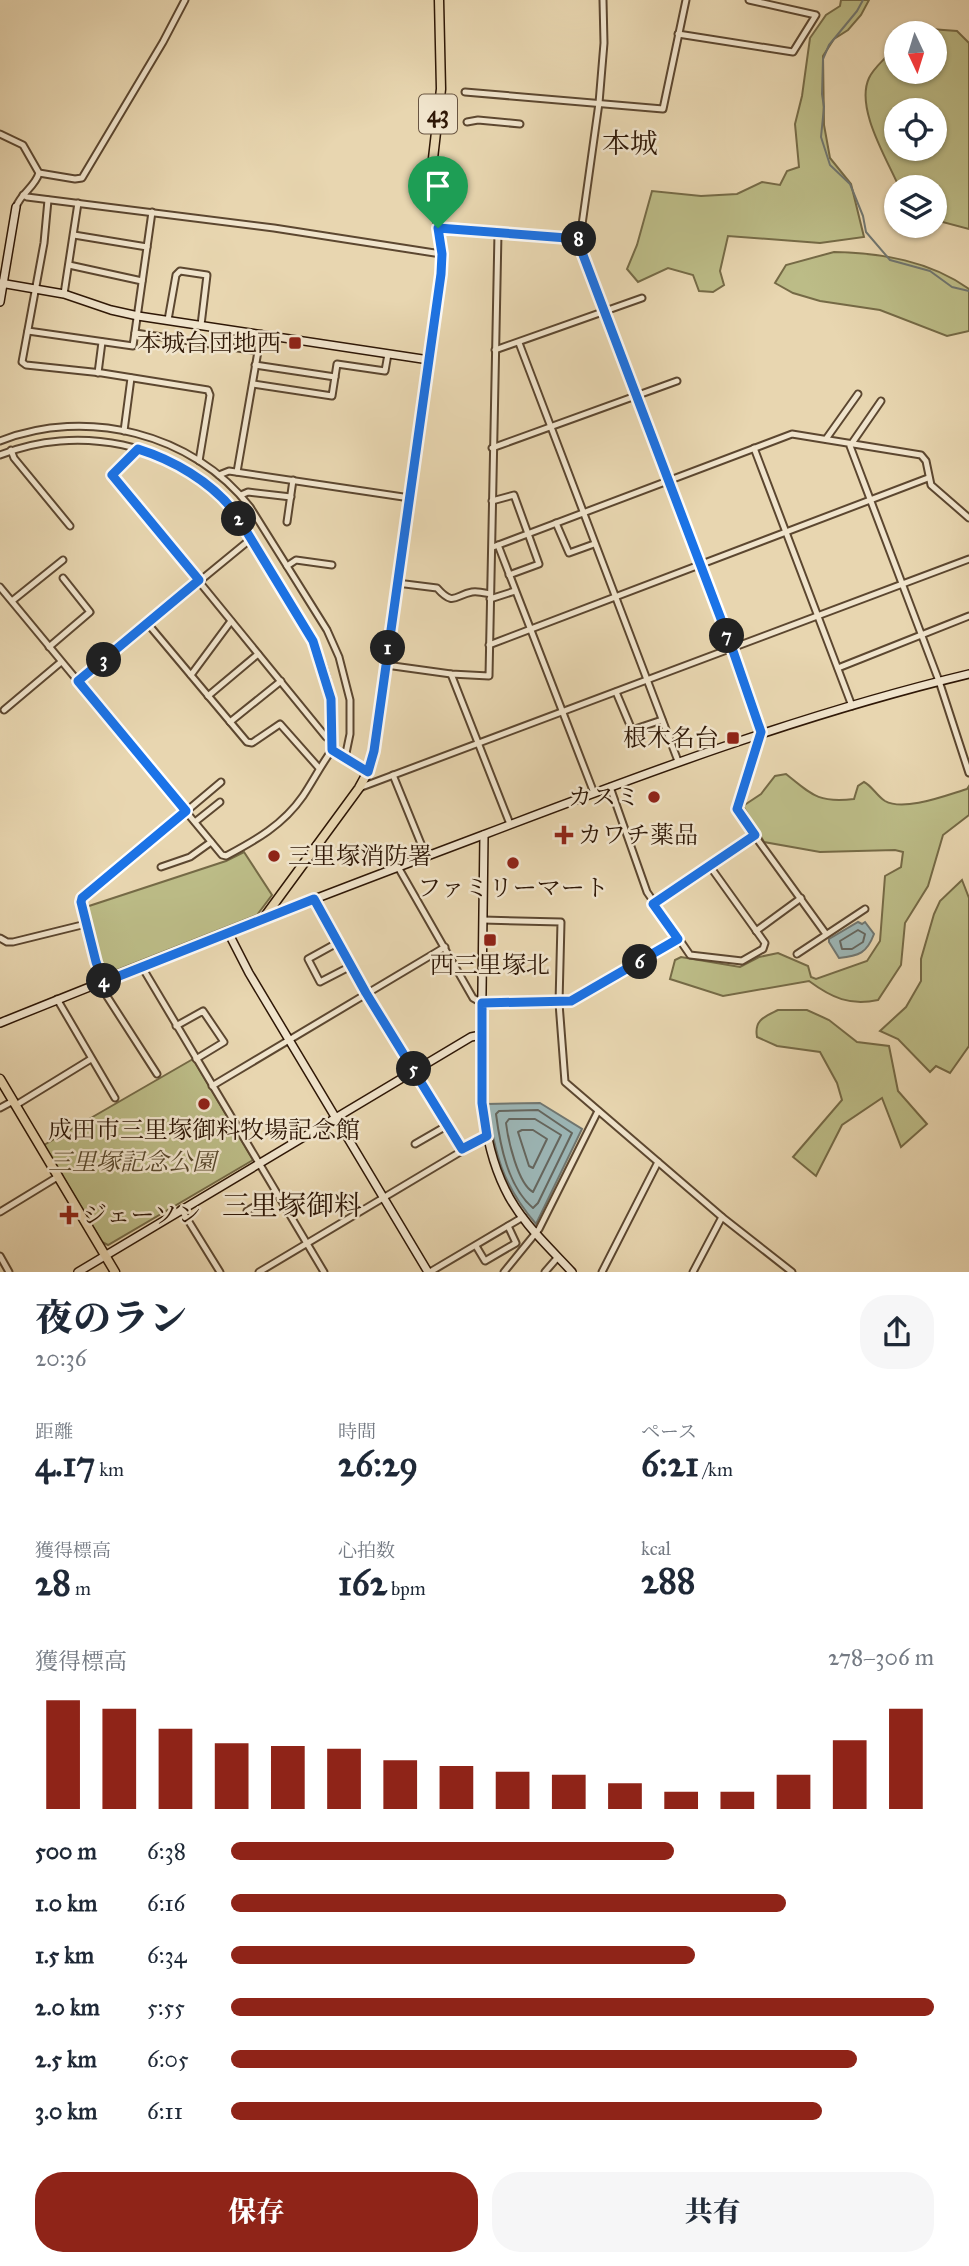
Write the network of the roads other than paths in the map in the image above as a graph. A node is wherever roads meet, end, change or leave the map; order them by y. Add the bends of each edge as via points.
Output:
1 (185, 0) edge
2 (439, 0) edge
3 (603, 0) edge
4 (686, 0) edge
5 (749, 0) edge
6 (678, 34) junction
7 (465, 92) dead end
8 (599, 103) junction
9 (467, 122) dead end
10 (520, 124) dead end
11 (0, 134) edge
12 (39, 173) junction
13 (23, 195) junction
14 (48, 200) junction
15 (78, 203) junction
16 (16, 207) joint
17 (152, 212) junction
18 (438, 228) junction
19 (499, 233) junction
20 (74, 234) junction
21 (580, 239) junction
22 (147, 247) junction
23 (442, 254) junction
24 (69, 265) junction
25 (142, 281) junction
26 (2, 283) edge
27 (35, 289) junction
28 (64, 294) junction
29 (642, 298) dead end
30 (0, 302) edge
31 (605, 311) junction
32 (138, 316) junction
33 (168, 320) junction
34 (201, 325) junction
35 (28, 331) junction
36 (135, 333) junction
37 (261, 334) junction
38 (102, 342) junction
39 (519, 343) junction
40 (495, 350) junction
41 (258, 351) junction
42 (388, 354) junction
43 (429, 360) junction
44 (255, 365) junction
45 (97, 373) junction
46 (335, 377) junction
47 (131, 378) junction
48 (677, 381) dead end
49 (253, 384) junction
50 (858, 394) dead end
51 (637, 396) junction
52 (881, 401) dead end
53 (551, 427) junction
54 (124, 431) junction
55 (826, 439) junction
56 (0, 441) edge
57 (851, 443) junction
58 (754, 448) junction
59 (138, 449) junction
60 (492, 449) junction
61 (11, 450) junction
62 (0, 455) edge
63 (199, 461) junction
64 (237, 472) junction
65 (219, 475) junction
66 (928, 478) junction
67 (293, 480) junction
68 (669, 480) junction
69 (241, 495) junction
70 (291, 497) junction
71 (410, 498) junction
72 (492, 500) junction
73 (870, 500) junction
74 (582, 513) junction
75 (969, 518) edge
76 (287, 522) dead end
77 (556, 523) junction
78 (70, 526) dead end
79 (786, 532) junction
80 (529, 533) junction
81 (252, 538) junction
82 (594, 544) junction
83 (495, 546) junction
84 (969, 559) edge
85 (62, 560) dead end
86 (332, 565) dead end
87 (701, 565) junction
88 (287, 566) junction
89 (509, 575) junction
90 (63, 578) dead end
91 (199, 580) junction
92 (397, 583) junction
93 (901, 585) junction
94 (0, 587) edge
95 (515, 591) junction
96 (490, 596) junction
97 (615, 598) junction
98 (12, 601) junction
99 (818, 616) junction
100 (969, 616) edge
101 (231, 621) junction
102 (148, 624) junction
103 (530, 630) junction
104 (920, 636) junction
105 (489, 645) junction
106 (49, 647) junction
107 (732, 648) junction
108 (258, 654) junction
109 (61, 662) junction
110 (386, 665) junction
111 (838, 668) junction
112 (451, 674) junction
113 (969, 674) edge
114 (191, 675) junction
115 (647, 680) junction
116 (78, 681) junction
117 (281, 681) junction
118 (939, 681) junction
119 (616, 692) junction
120 (208, 696) junction
121 (852, 706) junction
122 (4, 710) dead end
123 (562, 712) junction
124 (662, 720) junction
125 (230, 722) junction
126 (761, 732) junction
127 (331, 738) junction
128 (478, 743) junction
129 (332, 750) junction
130 (345, 758) junction
131 (678, 761) junction
132 (319, 768) junction
133 (368, 772) junction
134 (969, 773) edge
135 (393, 775) junction
136 (221, 782) dead end
137 (610, 787) junction
138 (359, 789) junction
139 (594, 793) junction
140 (220, 802) dead end
141 (186, 811) junction
142 (195, 822) junction
143 (510, 824) junction
144 (484, 835) junction
145 (755, 835) junction
146 (211, 842) junction
147 (426, 856) junction
148 (709, 865) junction
149 (161, 867) dead end
150 (398, 867) junction
151 (802, 898) junction
152 (314, 899) junction
153 (653, 904) junction
154 (865, 909) dead end
155 (263, 919) junction
156 (483, 920) junction
157 (86, 924) junction
158 (756, 931) junction
159 (229, 934) junction
160 (826, 934) junction
161 (0, 938) edge
162 (678, 939) junction
163 (337, 943) junction
164 (444, 947) junction
165 (797, 954) dead end
166 (351, 966) junction
167 (142, 967) junction
168 (102, 983) junction
169 (366, 993) junction
170 (57, 999) junction
171 (482, 1003) junction
172 (559, 1003) junction
173 (0, 1023) edge
174 (176, 1026) junction
175 (481, 1035) junction
176 (289, 1040) junction
177 (91, 1059) junction
178 (196, 1059) junction
179 (415, 1072) junction
180 (158, 1074) dead end
181 (0, 1079) edge
182 (212, 1086) junction
183 (115, 1098) dead end
184 (15, 1103) junction
185 (0, 1108) edge
186 (598, 1111) junction
187 (335, 1118) junction
188 (448, 1125) junction
189 (487, 1136) junction
190 (415, 1144) dead end
191 (462, 1149) junction
192 (658, 1162) junction
193 (258, 1164) junction
194 (59, 1176) junction
195 (276, 1194) junction
196 (384, 1196) junction
197 (180, 1209) junction
198 (247, 1211) dead end
199 (0, 1212) edge
200 (523, 1217) junction
201 (722, 1217) junction
202 (508, 1226) junction
203 (536, 1233) junction
204 (307, 1244) junction
205 (476, 1245) junction
206 (106, 1255) junction
207 (0, 1256) edge
208 (558, 1257) junction
209 (784, 1266) junction
210 (9, 1272) edge
211 (78, 1272) edge
212 (115, 1272) edge
213 (220, 1272) edge
214 (259, 1272) edge
215 (324, 1272) edge
216 (429, 1272) edge
217 (504, 1272) edge
218 (545, 1272) edge
219 (572, 1272) edge
220 (602, 1272) edge
221 (693, 1272) edge
222 (780, 1272) edge
223 (792, 1272) edge

1 - 12 street via 84,176 75,179
2 - 18 main road, 43 via 441,89 432,167
3 - 8 street
4 - 6 street
5 - 6 street via 816,15 793,52
6 - 8 street via 663,109
7 - 8 street
8 - 21 street
9 - 10 street
11 - 12 street via 23,145
12 - 13 street
13 - 14 street
13 - 16 street
14 - 15 street
14 - 27 street
15 - 17 street
15 - 20 street
16 - 26 street
17 - 22 street
17 - 23 street
18 - 19 street
18 - 23 main road, 43
19 - 21 street
19 - 40 street
20 - 22 street
20 - 24 street
21 - 31 street
22 - 25 street
23 - 43 main road, 43
24 - 25 street
24 - 28 street
25 - 32 street
26 - 27 street
26 - 30 street
27 - 28 street
27 - 35 street
28 - 32 street
29 - 31 street
31 - 39 street
31 - 51 street
32 - 33 street
32 - 36 street
33 - 34 street
33 - 34 street via 176,275 180,271 207,275
34 - 37 street
35 - 38 street
35 - 45 street via 22,360 26,365
36 - 38 street via 133,346
36 - 41 street
37 - 41 street
37 - 42 street
38 - 45 street
39 - 40 street
39 - 53 street
40 - 60 street
41 - 44 street
42 - 43 street
42 - 46 street via 385,371 337,364
43 - 71 main road, 43
44 - 46 street
44 - 49 street
45 - 47 street
46 - 49 street via 332,396
47 - 54 street
47 - 63 street via 210,391
48 - 51 street
49 - 64 street
50 - 55 street
51 - 53 street
51 - 68 street
52 - 57 street
53 - 60 street
53 - 74 street
54 - 56 street via 66,426
54 - 63 street via 165,443
55 - 57 street
55 - 58 street via 792,434
57 - 66 street via 918,454 926,461
57 - 73 street
58 - 68 street
58 - 79 street
59 - 61 street via 70,440
59 - 81 street via 203,482 228,504
59 - 91 street via 112,475
60 - 72 street
61 - 62 street
61 - 78 street
63 - 65 street
64 - 65 street
64 - 67 street
65 - 69 street
66 - 73 street
66 - 75 street
67 - 70 street
67 - 71 street
68 - 74 street
68 - 87 street
69 - 70 street
69 - 88 street
70 - 76 street
71 - 92 main road, 43
72 - 80 street via 514,495
72 - 83 street
73 - 79 street
73 - 93 street
74 - 77 street
74 - 82 street
77 - 80 street
77 - 82 street via 569,553
79 - 87 street
79 - 99 street
80 - 83 street
80 - 89 street via 539,564
81 - 91 street
81 - 127 street via 320,657 331,699
82 - 97 street
83 - 89 street
83 - 96 street
84 - 93 street
85 - 98 street
86 - 88 street via 296,560
87 - 97 street
87 - 107 street
88 - 130 street via 339,657 350,700
89 - 95 street
90 - 106 street via 90,611
91 - 101 street
91 - 102 street
92 - 96 street via 437,588 443,596 457,598 471,593
92 - 110 main road, 43
93 - 99 street
93 - 104 street
94 - 98 street
95 - 96 street
95 - 103 street
96 - 105 street
97 - 103 street
97 - 115 street
98 - 106 street
99 - 107 street
99 - 111 street
100 - 104 street
101 - 108 street
101 - 114 street
102 - 114 street
102 - 116 street
103 - 105 street
103 - 123 street
104 - 111 street
104 - 118 street
105 - 112 street via 489,676
106 - 109 street
107 - 115 street
107 - 126 street
108 - 117 street
108 - 120 street
109 - 116 street
109 - 122 street
110 - 112 street
110 - 133 main road, 43
111 - 121 street
112 - 128 street
113 - 118 street
114 - 120 street
115 - 119 street
115 - 124 street
116 - 141 street
117 - 125 street
117 - 127 street
118 - 121 street
118 - 134 street
119 - 123 street
119 - 124 street via 632,730
120 - 125 street
121 - 126 street
123 - 128 street
123 - 139 street
124 - 131 street
125 - 132 street via 250,744 280,724
126 - 131 street
126 - 145 street via 737,809
127 - 129 street
128 - 135 street
128 - 143 street
129 - 130 street
129 - 132 street
130 - 133 street
131 - 137 street
132 - 146 street via 301,799 270,832 226,856
133 - 138 main road, 43
135 - 138 street
135 - 147 street
136 - 141 street
137 - 139 street
137 - 153 street
138 - 155 main road, 43
139 - 143 street
140 - 142 street
141 - 142 street
141 - 157 street via 82,898
142 - 146 street
143 - 144 street
144 - 147 street
144 - 156 street
145 - 148 street
145 - 151 street
146 - 149 street via 190,857
147 - 150 street
148 - 153 street
148 - 158 street
150 - 152 street
150 - 164 street
151 - 158 street
151 - 160 street
152 - 155 street
152 - 163 street
153 - 162 street
154 - 160 street
155 - 159 street
156 - 171 street
156 - 172 street via 561,922
157 - 161 street via 7,943
157 - 168 street
158 - 162 street via 765,943 763,949 742,961 690,954
159 - 167 street
159 - 176 street
160 - 165 street
162 - 172 street via 581,997
163 - 166 street
163 - 166 street via 308,959 320,982
164 - 169 street
164 - 171 street via 473,998
166 - 169 street
167 - 168 street
167 - 174 street
168 - 170 street
168 - 180 street
169 - 176 street
169 - 179 street
170 - 173 street
170 - 177 street
171 - 172 street
171 - 175 street
172 - 186 street via 563,1079
174 - 178 street
174 - 178 street via 203,1011 224,1042
175 - 179 street
175 - 189 street
176 - 182 street
176 - 187 street
177 - 183 street
177 - 184 street
178 - 182 street
179 - 187 street
179 - 188 street
181 - 184 main road
182 - 193 street
184 - 185 street
184 - 194 main road
186 - 192 street
186 - 203 street
187 - 193 street
187 - 196 street
188 - 190 street
188 - 191 street
189 - 191 street
189 - 200 street via 504,1187
191 - 196 street
192 - 201 street
192 - 220 street
193 - 195 street
193 - 197 street
194 - 199 street
194 - 206 main road
195 - 198 street
195 - 204 street
196 - 204 street
196 - 216 street
197 - 206 street
197 - 213 street
200 - 202 street
200 - 203 street
201 - 209 street
201 - 221 street
202 - 205 street
202 - 205 street via 516,1243 485,1261
203 - 208 street
203 - 217 street
204 - 214 street
204 - 215 street
205 - 216 street
206 - 211 street
206 - 212 main road
207 - 210 street
208 - 218 street
208 - 219 street
209 - 222 street
209 - 223 street

